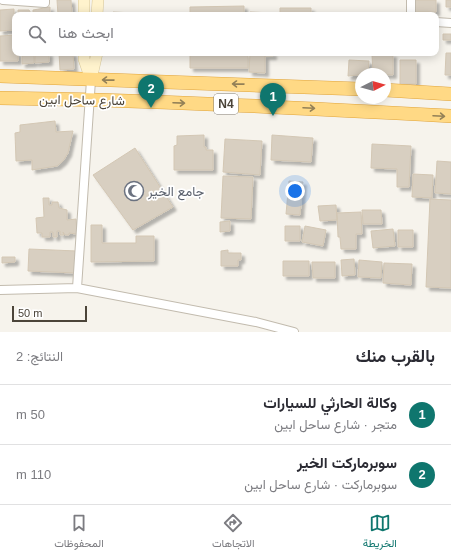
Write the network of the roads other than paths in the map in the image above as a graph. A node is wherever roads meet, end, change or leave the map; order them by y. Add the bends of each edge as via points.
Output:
1 (3, 0) edge
2 (45, 0) edge
3 (84, 0) edge
4 (98, 0) edge
5 (411, 0) edge
6 (84, 12) edge
7 (97, 12) edge
8 (411, 12) edge
9 (439, 22) edge
10 (451, 23) edge
11 (84, 56) edge
12 (96, 56) edge
13 (0, 76) edge
14 (91, 80) junction
15 (355, 89) edge
16 (391, 90) edge
17 (451, 94) edge
18 (0, 98) edge
19 (90, 99) junction
20 (451, 116) edge
21 (77, 288) junction
22 (0, 290) edge
23 (294, 332) edge

1 - 2 street via 45,3
3 - 6 main road
4 - 7 main road
5 - 8 street
9 - 10 street
11 - 14 main road
12 - 14 main road
13 - 14 highway, شارع ساحل ابين / N4
15 -> 14 highway, شارع ساحل ابين / N4
14 - 19 street
16 - 17 highway
18 - 19 highway, شارع ساحل ابين / N4
19 -> 20 highway, شارع ساحل ابين / N4
19 - 21 street
21 - 22 street
21 - 23 street via 256,322

